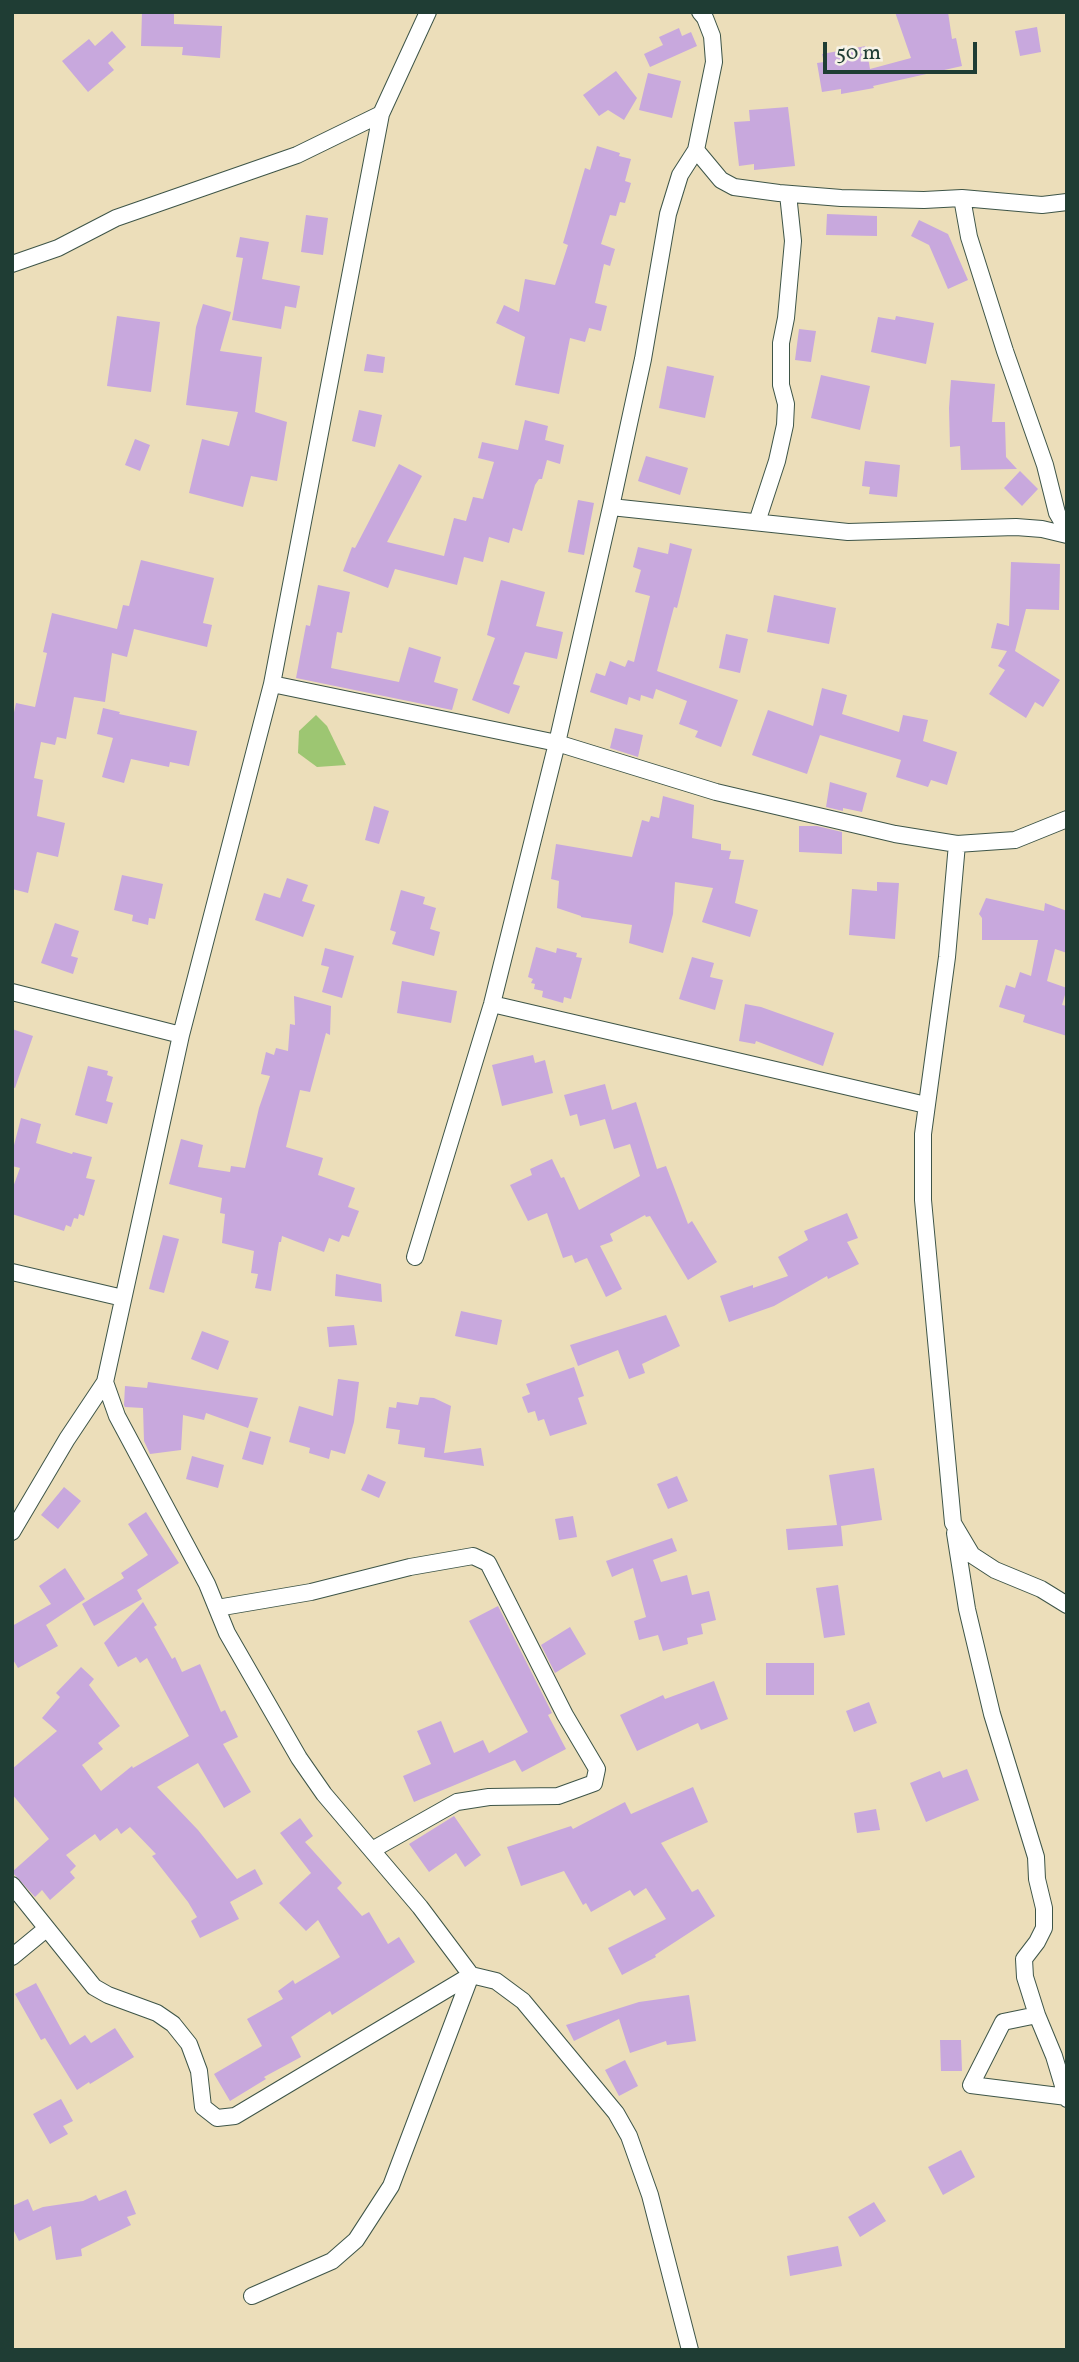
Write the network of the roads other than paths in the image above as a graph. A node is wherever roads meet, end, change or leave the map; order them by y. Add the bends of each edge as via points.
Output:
1 (428, 12) edge
2 (700, 12) edge
3 (382, 114) junction
4 (696, 150) junction
5 (788, 194) junction
6 (962, 198) junction
7 (1067, 202) edge
8 (12, 264) edge
9 (611, 507) junction
10 (757, 522) junction
11 (1067, 532) edge
12 (272, 684) junction
13 (556, 743) junction
14 (1067, 819) edge
15 (957, 844) junction
16 (12, 992) edge
17 (492, 1004) junction
18 (181, 1035) junction
19 (926, 1105) junction
20 (415, 1257) dead end
21 (12, 1272) edge
22 (123, 1298) junction
23 (105, 1381) junction
24 (953, 1523) junction
25 (12, 1532) edge
26 (1067, 1605) edge
27 (217, 1608) junction
28 (372, 1850) junction
29 (12, 1885) edge
30 (46, 1929) junction
31 (12, 1957) edge
32 (471, 1975) junction
33 (1037, 2015) junction
34 (1067, 2098) edge
35 (252, 2296) dead end
36 (690, 2350) edge

1 - 3 street
2 - 4 street via 712,36 714,62
3 - 8 street via 297,155 116,218 58,248
3 - 12 street
4 - 5 street via 721,180 734,187
4 - 9 street via 680,175 668,214
5 - 6 street via 924,201
5 - 10 street via 793,241 781,343 785,425
6 - 7 street via 1042,205
6 - 11 street via 969,237 1057,513
9 - 10 street
9 - 13 street
10 - 11 street via 848,532 1016,527
12 - 13 street
12 - 18 street
13 - 15 street via 716,792
13 - 17 street
14 - 15 street via 1015,840
15 - 19 street
16 - 18 street
17 - 19 street
17 - 20 street
18 - 22 street
19 - 24 street via 923,1200
21 - 22 street
22 - 23 street
23 - 25 street
23 - 27 street via 117,1416
24 - 26 street via 972,1555
24 - 33 street via 992,1714 1036,1857 1044,1928 1024,1959
27 - 28 street via 299,1758
27 - 28 street via 473,1556 488,1563 597,1769 594,1783 558,1796 457,1802
28 - 32 street
29 - 30 street
30 - 31 street
30 - 32 street via 99,1991 158,2013 173,2024 189,2044 199,2071 203,2107 217,2118 235,2116
32 - 35 street via 391,2186 356,2240 332,2260
32 - 36 street via 496,1981 523,2001 623,2124 650,2195
33 - 34 street
33 - 34 street via 1003,2022 971,2085

